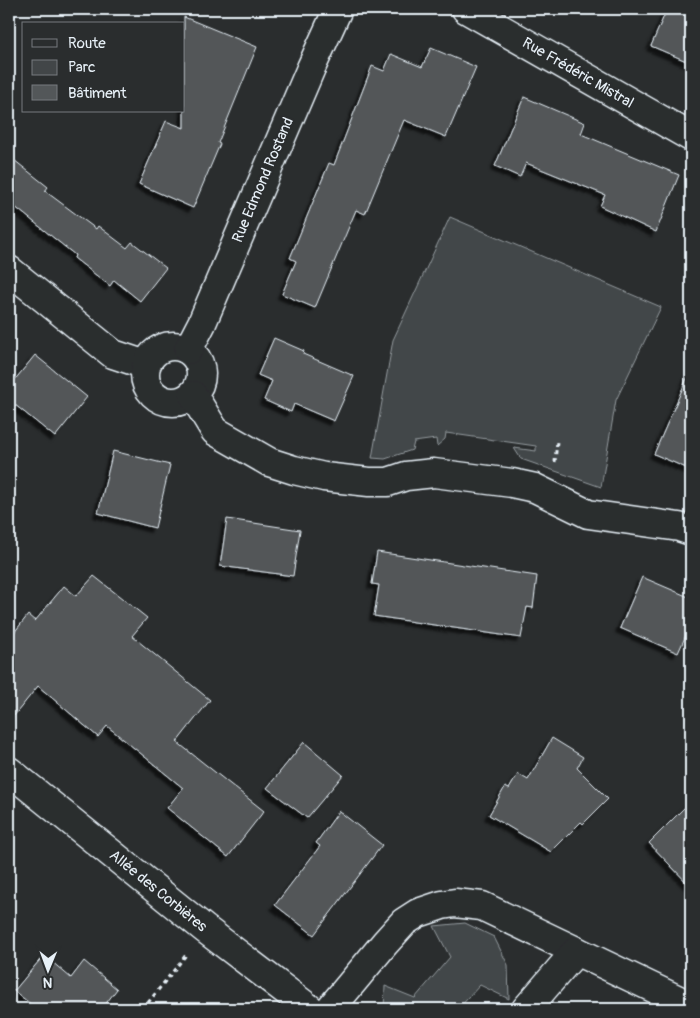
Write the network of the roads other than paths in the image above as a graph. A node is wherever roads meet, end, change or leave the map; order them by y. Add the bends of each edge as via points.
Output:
1 (338, 9) edge
2 (466, 9) edge
3 (691, 137) edge
4 (9, 270) edge
5 (188, 350) junction
6 (146, 365) junction
7 (193, 395) junction
8 (691, 531) edge
9 (9, 771) edge
10 (576, 951) junction
11 (691, 1006) edge
12 (310, 1009) edge
13 (330, 1009) edge
14 (526, 1009) edge

1 - 5 street, Rue Edmond Rostand
2 - 3 street, Rue Frédéric Mistral
4 - 6 street via 113,354
5 - 6 street via 179,346 162,348
5 - 7 street via 200,365 202,378
6 - 7 street via 146,384 151,393 162,401 172,404
7 - 8 street via 216,430 269,462 294,470 368,482 388,482 434,473 512,483 536,488 588,514
9 - 12 street, Allée des Corbières
10 - 11 street
10 - 13 street via 482,906 455,903 436,906 404,922
10 - 14 street

